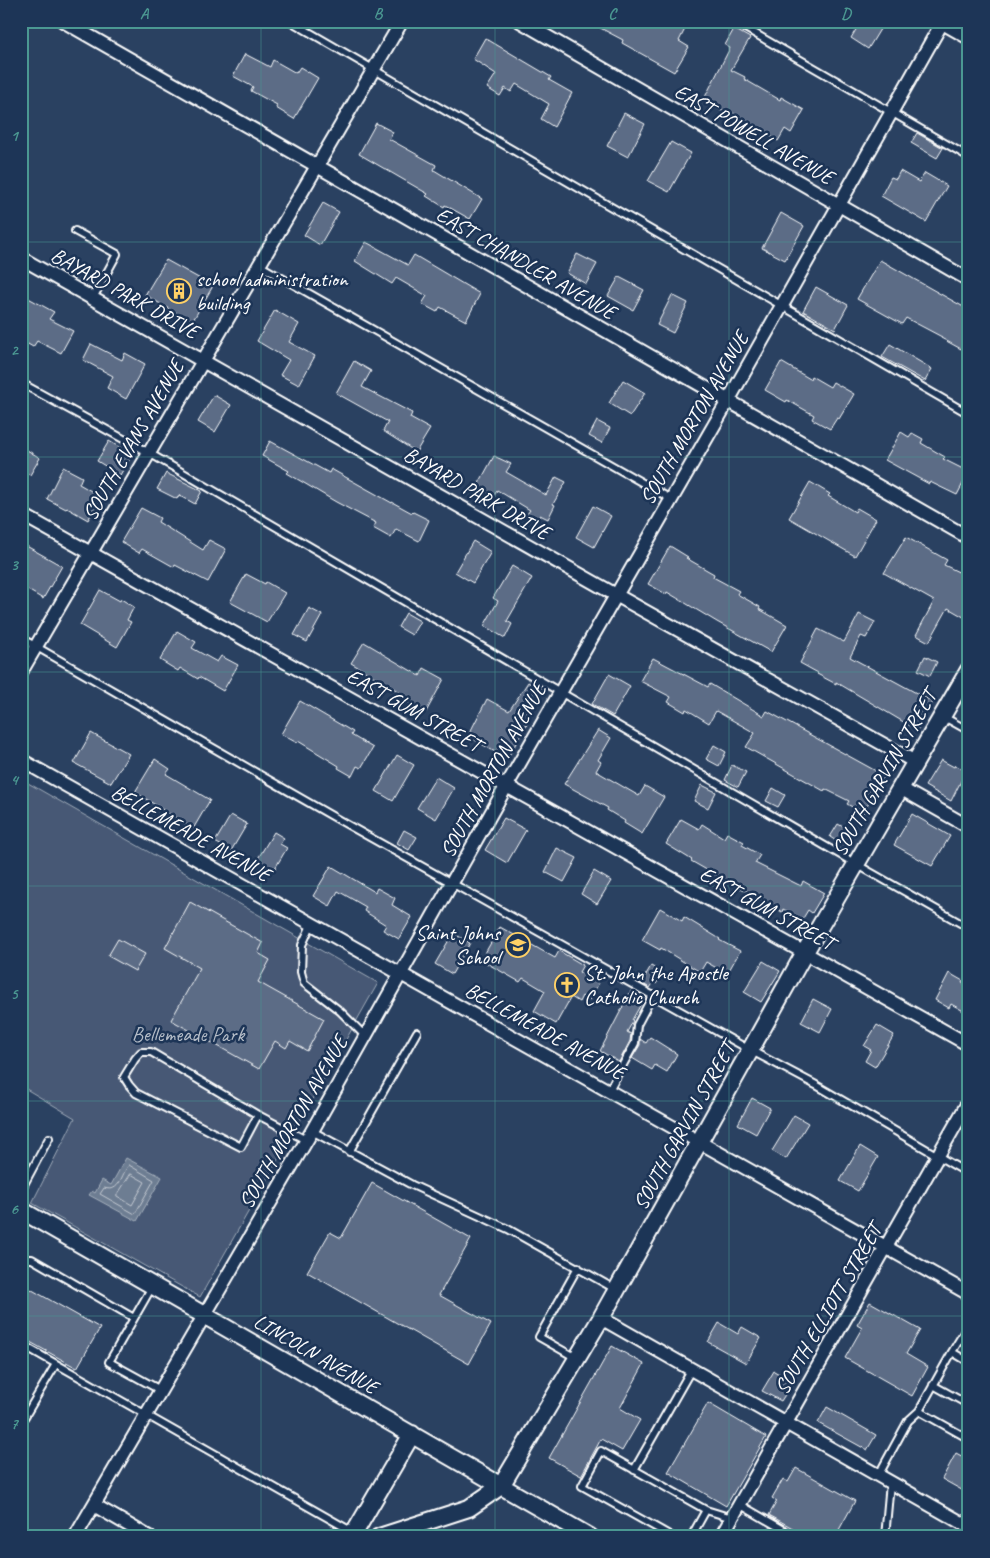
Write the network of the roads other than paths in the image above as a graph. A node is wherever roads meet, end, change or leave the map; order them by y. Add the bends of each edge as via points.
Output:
1 (63, 21) edge
2 (290, 21) edge
3 (402, 21) edge
4 (520, 21) edge
5 (733, 21) edge
6 (941, 22) edge
7 (969, 38) edge
8 (374, 69) junction
9 (891, 112) junction
10 (969, 157) edge
11 (317, 167) junction
12 (838, 206) junction
13 (75, 231) dead end
14 (21, 258) edge
15 (259, 265) junction
16 (969, 280) edge
17 (93, 298) junction
18 (781, 306) junction
19 (203, 360) junction
20 (21, 383) edge
21 (728, 401) junction
22 (969, 414) edge
23 (149, 452) junction
24 (671, 499) junction
25 (21, 514) edge
26 (969, 538) edge
27 (90, 553) junction
28 (616, 595) junction
29 (21, 638) edge
30 (36, 646) junction
31 (969, 670) edge
32 (21, 672) edge
33 (560, 692) junction
34 (942, 716) junction
35 (969, 731) edge
36 (21, 760) edge
37 (915, 762) junction
38 (507, 785) junction
39 (900, 788) junction
40 (969, 827) edge
41 (856, 864) junction
42 (453, 882) junction
43 (312, 924) junction
44 (969, 928) edge
45 (806, 952) junction
46 (401, 973) junction
47 (653, 995) junction
48 (417, 1032) dead end
49 (365, 1036) junction
50 (969, 1045) edge
51 (750, 1050) junction
52 (610, 1090) junction
53 (969, 1101) edge
54 (258, 1114) junction
55 (309, 1135) junction
56 (49, 1138) dead end
57 (699, 1141) junction
58 (349, 1152) junction
59 (938, 1156) junction
60 (969, 1174) edge
61 (21, 1190) edge
62 (21, 1210) edge
63 (886, 1247) junction
64 (21, 1263) edge
65 (578, 1268) junction
66 (153, 1285) junction
67 (616, 1290) junction
68 (969, 1294) edge
69 (204, 1314) junction
70 (134, 1318) junction
71 (601, 1318) junction
72 (969, 1324) edge
73 (21, 1344) edge
74 (952, 1352) junction
75 (577, 1358) junction
76 (969, 1362) edge
77 (56, 1364) junction
78 (691, 1370) junction
79 (933, 1385) junction
80 (160, 1390) junction
81 (969, 1405) edge
82 (919, 1411) junction
83 (146, 1415) junction
84 (21, 1423) edge
85 (785, 1424) junction
86 (412, 1434) junction
87 (969, 1440) edge
88 (634, 1470) junction
89 (878, 1476) junction
90 (890, 1483) junction
91 (501, 1486) junction
92 (739, 1504) junction
93 (94, 1505) junction
94 (706, 1510) junction
95 (732, 1518) junction
96 (969, 1527) edge
97 (353, 1534) edge
98 (76, 1537) edge
99 (150, 1537) edge
100 (379, 1537) edge
101 (590, 1537) edge
102 (673, 1537) edge
103 (691, 1537) edge
104 (721, 1537) edge
105 (796, 1537) edge
106 (885, 1537) edge

1 - 11 street, EAST CHANDLER AVENUE
2 - 8 lane
3 - 8 street, SOUTH EVANS AVENUE
4 - 12 street, EAST POWELL AVENUE
5 - 9 lane
6 - 7 street
6 - 9 street, SOUTH MORTON AVENUE
8 - 11 street, SOUTH EVANS AVENUE
8 - 18 lane
9 - 10 lane
9 - 12 street, SOUTH MORTON AVENUE
11 - 15 street, SOUTH EVANS AVENUE
11 - 21 street, EAST CHANDLER AVENUE
12 - 16 street, EAST POWELL AVENUE
12 - 18 street, SOUTH MORTON AVENUE
13 - 17 lane via 117,254
14 - 17 street, BAYARD PARK DRIVE
15 - 19 street, SOUTH EVANS AVENUE
15 - 24 lane
17 - 19 street, BAYARD PARK DRIVE
18 - 21 street, SOUTH MORTON AVENUE
18 - 22 lane
19 - 23 street, SOUTH EVANS AVENUE
19 - 28 street, BAYARD PARK DRIVE
20 - 23 lane
21 - 24 street, SOUTH MORTON AVENUE
21 - 26 street, EAST CHANDLER AVENUE
23 - 27 street, SOUTH EVANS AVENUE
23 - 33 lane
24 - 28 street, SOUTH MORTON AVENUE
25 - 27 street, EAST GUM STREET
27 - 30 street, SOUTH EVANS AVENUE
27 - 38 street, EAST GUM STREET
28 - 33 street, SOUTH MORTON AVENUE
28 - 37 street, BAYARD PARK DRIVE
29 - 30 lane
30 - 32 street, SOUTH EVANS AVENUE
30 - 42 lane
31 - 34 street, SOUTH GARVIN STREET
33 - 38 street, SOUTH MORTON AVENUE
33 - 41 lane
34 - 35 lane
34 - 37 street, SOUTH GARVIN STREET
36 - 43 street, BELLEMEADE AVENUE
37 - 39 street, SOUTH GARVIN STREET
38 - 42 street, SOUTH MORTON AVENUE
38 - 45 street, EAST GUM STREET
39 - 40 street
39 - 41 street, SOUTH GARVIN STREET
41 - 44 lane
41 - 45 street, SOUTH GARVIN STREET
42 - 46 street, SOUTH MORTON AVENUE
42 - 47 lane
43 - 46 street, BELLEMEADE AVENUE
43 - 49 lane via 302,945 300,972 304,983
45 - 50 street, EAST GUM STREET
45 - 51 street, SOUTH GARVIN STREET
46 - 49 street, SOUTH MORTON AVENUE
46 - 52 street, BELLEMEADE AVENUE
47 - 51 lane
47 - 52 lane via 637,1025 636,1043
48 - 58 lane
49 - 55 street, SOUTH MORTON AVENUE
51 - 57 street, SOUTH GARVIN STREET
51 - 59 lane
52 - 57 street, BELLEMEADE AVENUE
53 - 59 street, SOUTH ELLIOTT STREET
54 - 54 lane via 151,1052 141,1052 124,1077 136,1092 241,1147
54 - 55 lane
55 - 58 lane
55 - 69 street, SOUTH MORTON AVENUE
56 - 61 lane
57 - 63 street, BELLEMEADE AVENUE
57 - 67 street, SOUTH GARVIN STREET
58 - 65 lane via 508,1229
59 - 60 lane
59 - 63 street, SOUTH ELLIOTT STREET
62 - 66 street, LINCOLN AVENUE
63 - 68 street, BELLEMEADE AVENUE
63 - 85 street, SOUTH ELLIOTT STREET
64 - 70 lane via 32,1259
65 - 67 lane
65 - 75 lane via 539,1337
66 - 69 street, LINCOLN AVENUE
66 - 70 lane
67 - 71 street, SOUTH GARVIN STREET
69 - 80 street, SOUTH MORTON AVENUE
69 - 86 street, LINCOLN AVENUE
70 - 80 lane via 109,1362
71 - 75 street, SOUTH GARVIN STREET
71 - 78 street
72 - 74 lane
73 - 77 lane
74 - 76 lane
74 - 79 lane
75 - 91 street, SOUTH GARVIN STREET
77 - 83 lane
77 - 84 lane
78 - 85 street
78 - 88 lane
79 - 81 lane
79 - 82 lane
80 - 83 street, SOUTH MORTON AVENUE
82 - 87 lane
82 - 89 lane via 908,1421
83 - 93 street, SOUTH MORTON AVENUE
83 - 97 lane
85 - 89 street
85 - 92 street, SOUTH ELLIOTT STREET
86 - 91 street, LINCOLN AVENUE
86 - 97 street
88 - 94 lane
88 - 102 lane via 601,1451 582,1486
89 - 90 street
90 - 96 street
90 - 106 lane
91 - 100 street, SOUTH GARVIN STREET via 469,1508
91 - 101 street, LINCOLN AVENUE
92 - 95 street, SOUTH ELLIOTT STREET
92 - 105 lane
93 - 98 street, SOUTH MORTON AVENUE
93 - 99 street
94 - 95 lane
94 - 103 lane
95 - 104 street, SOUTH ELLIOTT STREET

